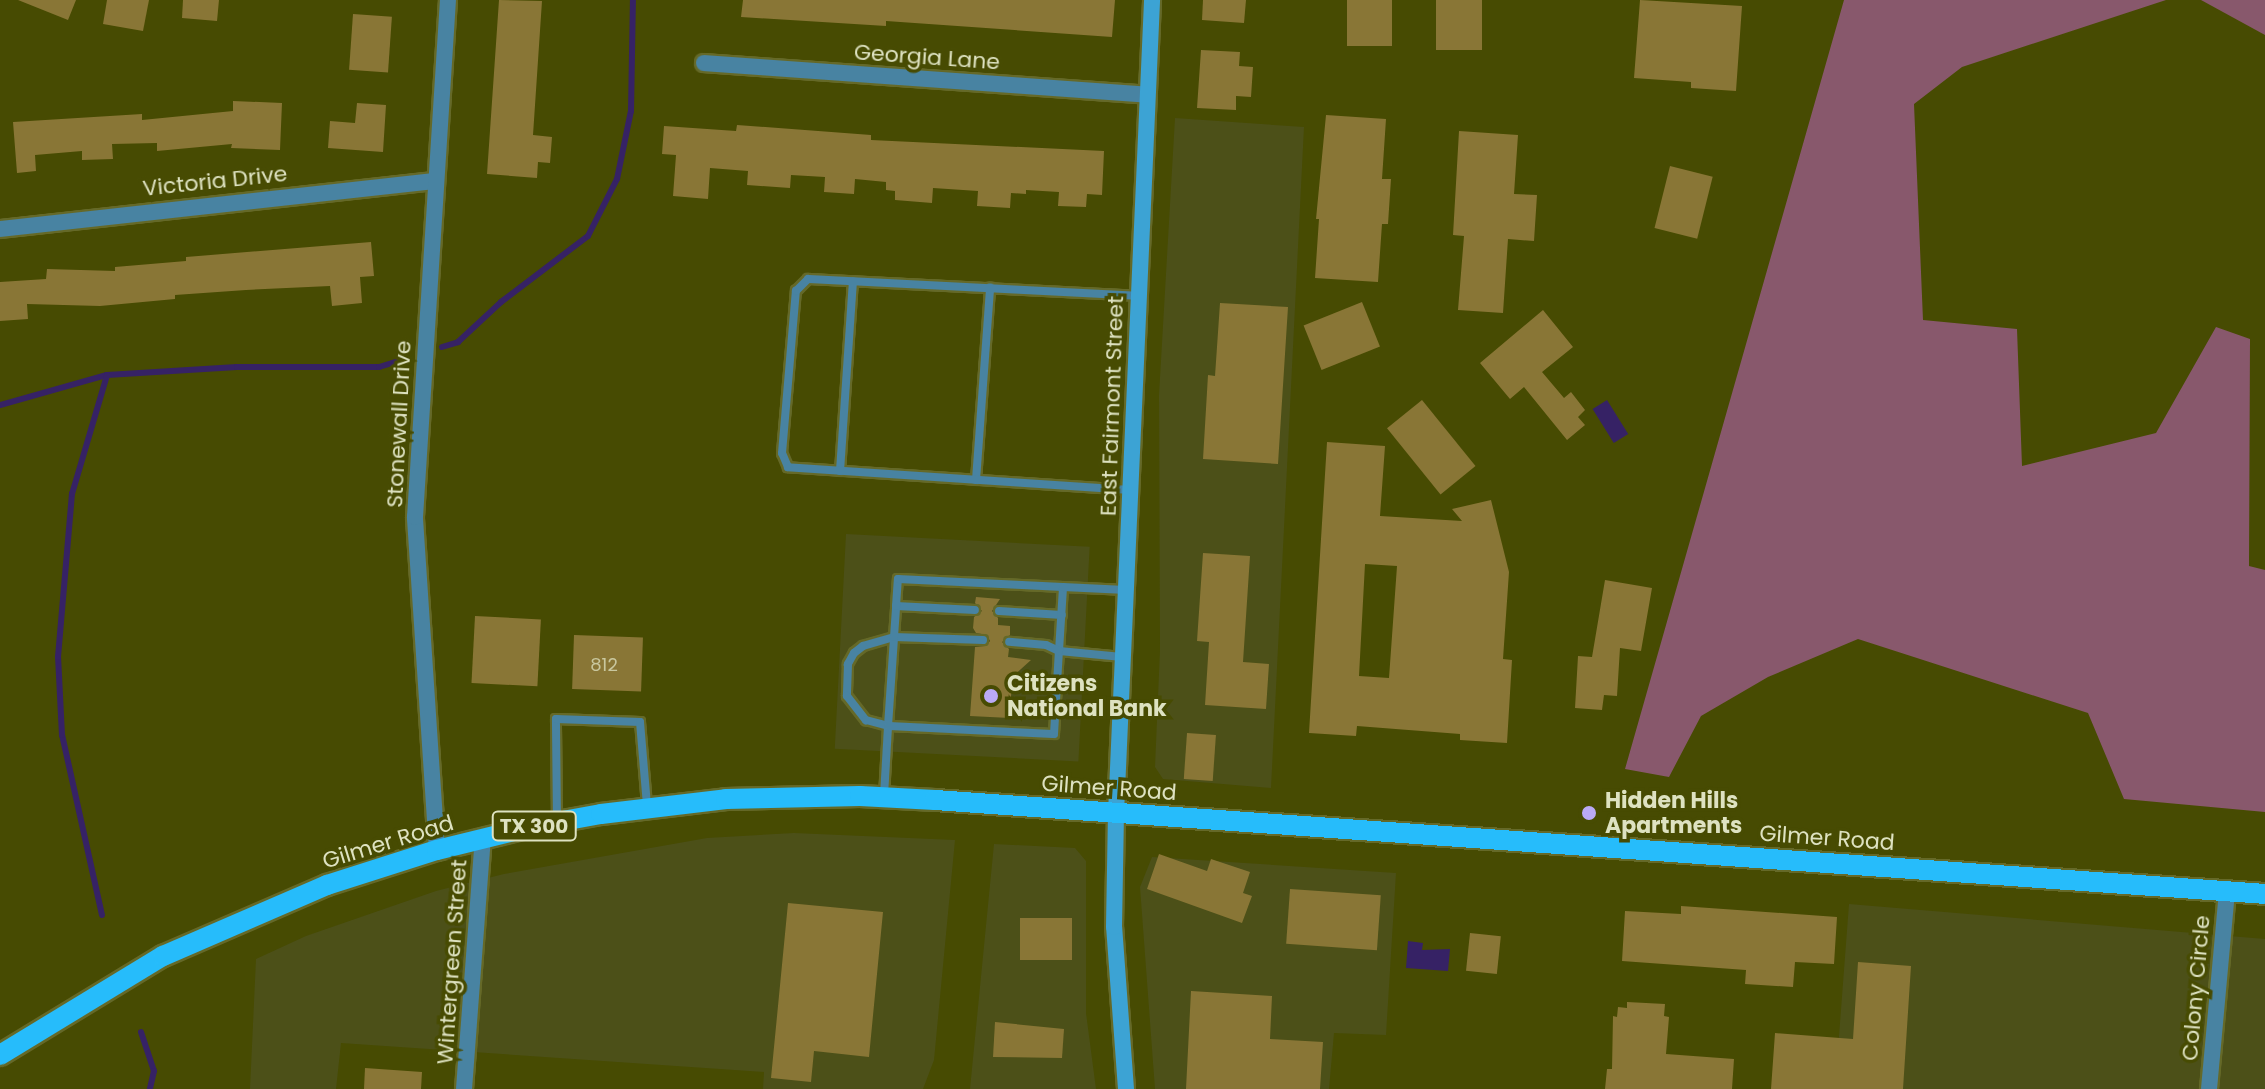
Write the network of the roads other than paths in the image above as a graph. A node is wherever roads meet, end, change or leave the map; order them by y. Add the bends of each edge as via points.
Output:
1 (448, 0) edge
2 (1152, 0) edge
3 (704, 63) dead end
4 (1147, 95) junction
5 (435, 181) junction
6 (0, 229) edge
7 (853, 281) junction
8 (990, 288) junction
9 (1138, 296) junction
10 (840, 471) junction
11 (976, 480) junction
12 (1130, 490) junction
13 (1063, 587) junction
14 (1126, 590) junction
15 (896, 606) junction
16 (975, 610) dead end
17 (999, 611) dead end
18 (1062, 615) junction
19 (894, 637) junction
20 (983, 640) dead end
21 (1009, 642) dead end
22 (1059, 651) junction
23 (1123, 657) junction
24 (888, 726) junction
25 (884, 797) junction
26 (647, 807) junction
27 (1116, 813) junction
28 (557, 821) junction
29 (483, 838) junction
30 (437, 850) junction
31 (2227, 891) junction
32 (2265, 894) edge
33 (0, 1055) edge
34 (464, 1089) edge
35 (1126, 1089) edge
36 (2209, 1089) edge

1 - 5 street, Stonewall Drive
2 - 4 street, East Fairmont Street
3 - 4 street, Georgia Lane
4 - 9 street, East Fairmont Street
5 - 6 street, Victoria Drive
5 - 30 street, Stonewall Drive via 415,517
7 - 8 lane
7 - 10 lane
7 - 10 lane via 808,279 796,291 782,453 788,467
8 - 9 lane
8 - 11 lane
9 - 12 street, East Fairmont Street
10 - 11 lane
11 - 12 lane
12 - 14 street, East Fairmont Street
13 - 14 lane
13 - 15 lane via 898,579
13 - 18 lane
14 - 23 street, East Fairmont Street
15 - 16 lane
15 - 19 lane
17 - 18 lane
18 - 22 lane
19 - 20 lane
19 - 24 lane
19 - 24 lane via 863,646 848,664 847,696 856,712
21 - 22 lane
22 - 23 lane
22 - 24 lane via 1054,734
23 - 27 street, East Fairmont Street
24 - 25 lane
25 - 26 main road, Gilmer Road / TX 300 via 785,796
25 - 27 main road, Gilmer Road / TX 300
26 - 28 main road, Gilmer Road / TX 300
26 - 28 lane via 640,722 556,719
27 - 31 main road, Gilmer Road / TX 300
27 - 35 street, East Fairmont Street via 1115,955
28 - 29 main road, Gilmer Road / TX 300
29 - 30 main road, Gilmer Road / TX 300
29 - 34 street, Wintergreen Street
30 - 33 main road, Gilmer Road / TX 300 via 327,885 218,929 107,987
31 - 32 main road, Gilmer Road / TX 300
31 - 36 street, Colony Circle

